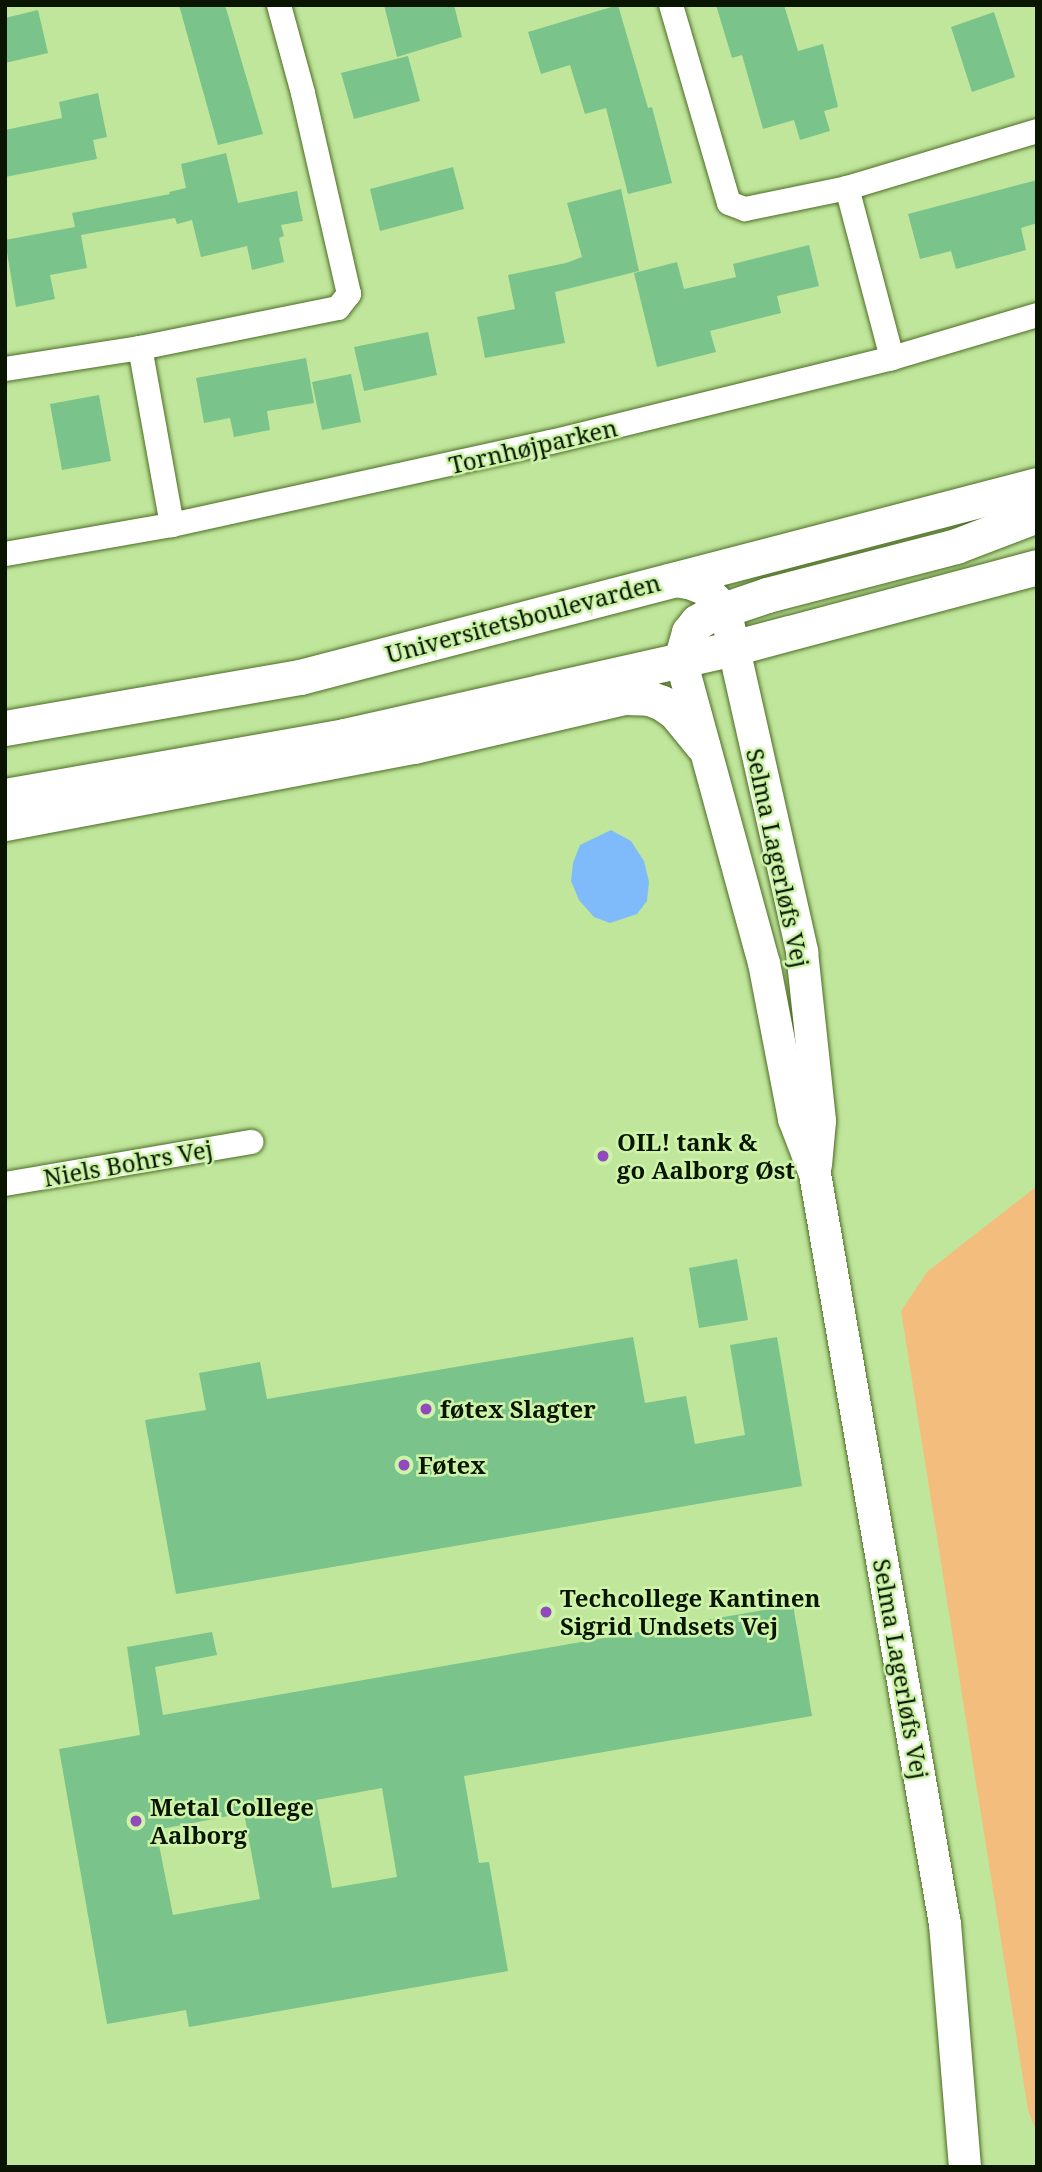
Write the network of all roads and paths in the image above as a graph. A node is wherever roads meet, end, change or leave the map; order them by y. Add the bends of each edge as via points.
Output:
1 (279, 5) edge
2 (671, 5) edge
3 (1037, 131) edge
4 (847, 188) junction
5 (1037, 315) edge
6 (140, 348) junction
7 (892, 358) junction
8 (5, 369) edge
9 (1037, 485) edge
10 (1037, 515) edge
11 (172, 525) junction
12 (5, 554) edge
13 (1037, 567) edge
14 (669, 580) junction
15 (725, 609) junction
16 (733, 648) junction
17 (681, 660) junction
18 (5, 728) edge
19 (702, 745) junction
20 (5, 796) edge
21 (5, 823) edge
22 (251, 1142) dead end
23 (816, 1174) junction
24 (5, 1184) edge
25 (965, 2167) edge

1 - 6 street via 349,294 338,308
2 - 4 street via 729,203 745,209
3 - 4 street
4 - 7 street
5 - 7 street, Tornhøjparken
6 - 8 street
6 - 11 street
7 - 11 street, Tornhøjparken via 525,448
9 - 14 main road, Universitetsboulevarden
10 - 15 main road via 956,546
11 - 12 street, Tornhøjparken
13 - 16 main road
14 - 15 street via 706,590
14 - 18 main road, Universitetsboulevarden via 300,677
15 - 16 street, Selma Lagerløfs Vej
15 - 17 main road via 697,622
16 - 17 main road
16 - 23 street, Selma Lagerløfs Vej via 802,952 820,1121
17 - 19 street, Selma Lagerløfs Vej
17 - 20 main road via 344,736
19 - 21 main road via 662,703 625,697 414,746
19 - 23 street, Selma Lagerløfs Vej via 764,963 794,1119
22 - 24 street, Niels Bohrs Vej
23 - 25 street, Selma Lagerløfs Vej via 945,1924

